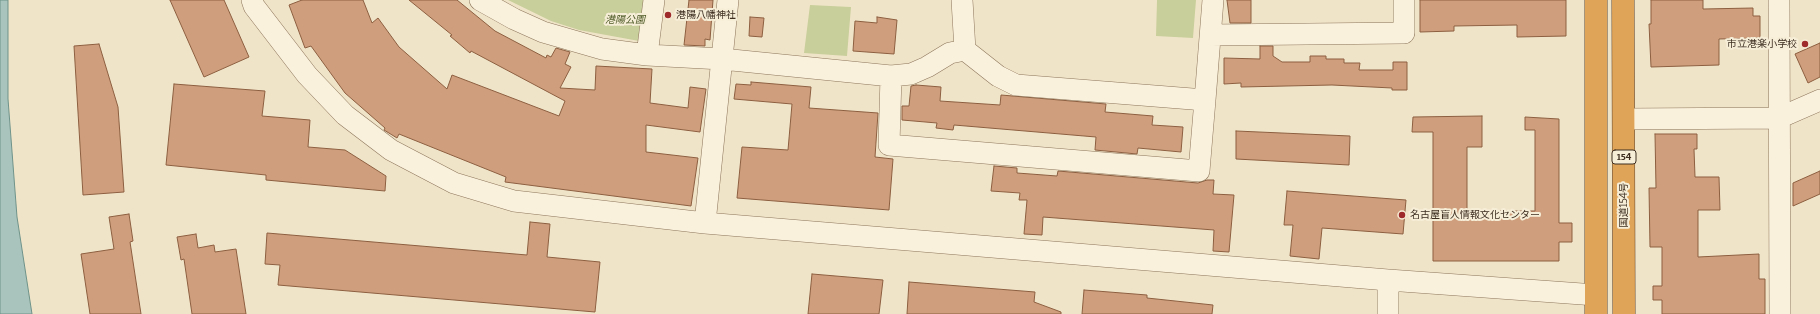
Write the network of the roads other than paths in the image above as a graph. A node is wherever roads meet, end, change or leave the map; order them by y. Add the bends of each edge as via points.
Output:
1 (252, 0) edge
2 (480, 0) edge
3 (654, 0) edge
4 (728, 0) edge
5 (962, 0) edge
6 (1213, 0) edge
7 (1404, 0) edge
8 (1596, 0) edge
9 (1622, 0) edge
10 (1778, 0) edge
11 (1211, 35) junction
12 (966, 50) junction
13 (647, 55) junction
14 (722, 59) junction
15 (891, 76) junction
16 (1205, 100) junction
17 (1820, 100) edge
18 (1779, 118) junction
19 (1624, 119) junction
20 (705, 223) junction
21 (1388, 280) junction
22 (1596, 304) edge
23 (1388, 314) edge
24 (1624, 314) edge
25 (1780, 314) edge

1 - 20 street via 307,75 345,115 391,150 454,183 514,201
2 - 13 street via 543,32 602,49
3 - 13 street
4 - 14 street
5 - 12 street
6 - 11 street
7 - 11 street via 1404,33
8 - 22 highway
9 - 19 highway, 国道154号 / 154
10 - 18 street
11 - 16 street
12 - 15 street via 950,53 927,68 911,74
12 - 16 street via 998,76 1016,85
13 - 14 street
14 - 15 street
14 - 20 street
15 - 16 street via 889,145 1199,171
17 - 18 street
18 - 19 street
18 - 25 street
19 - 24 highway, 国道154号 / 154
20 - 21 street
21 - 22 street
21 - 23 street

